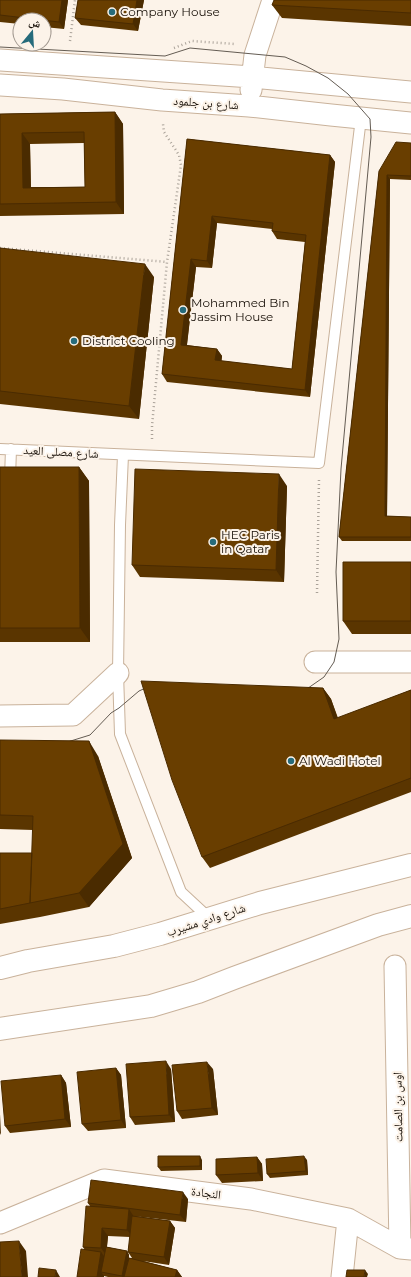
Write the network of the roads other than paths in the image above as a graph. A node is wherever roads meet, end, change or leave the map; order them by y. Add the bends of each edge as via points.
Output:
1 (273, 0) edge
2 (0, 60) edge
3 (252, 77) junction
4 (332, 84) junction
5 (0, 85) edge
6 (411, 92) edge
7 (249, 106) junction
8 (331, 115) junction
9 (361, 118) junction
10 (411, 123) edge
11 (0, 449) edge
12 (11, 449) junction
13 (123, 455) junction
14 (10, 478) edge
15 (315, 662) dead end
16 (411, 662) edge
17 (118, 673) junction
18 (0, 716) edge
19 (411, 865) edge
20 (411, 916) edge
21 (209, 918) junction
22 (395, 966) dead end
23 (0, 968) edge
24 (0, 1029) edge
25 (348, 1219) junction
26 (0, 1223) edge
27 (406, 1249) edge
28 (342, 1277) edge

1 - 3 street via 255,54
2 - 3 street
3 - 4 street
3 - 7 street
4 - 6 street
4 - 8 street
5 - 7 street, شارع بن جلمود
7 - 8 street, شارع بن جلمود
8 - 9 street, شارع بن جلمود
9 - 10 street, شارع بن جلمود
9 - 13 lane, شارع مصلى العيد via 319,463
11 - 12 lane, شارع مصلى العيد
12 - 13 lane, شارع مصلى العيد
12 - 14 lane
13 - 17 lane
15 - 16 street
17 - 18 street via 73,715
17 - 21 lane via 120,734 127,754 181,892
19 - 21 street, شارع وادي مشيرب
20 - 24 street via 378,925 198,992 151,1006
21 - 23 street, شارع وادي مشيرب via 114,946
22 - 27 street, اوس بن الصامت
25 - 26 street, النجادة via 251,1199 104,1180
25 - 27 street, النجادة
25 - 28 street

